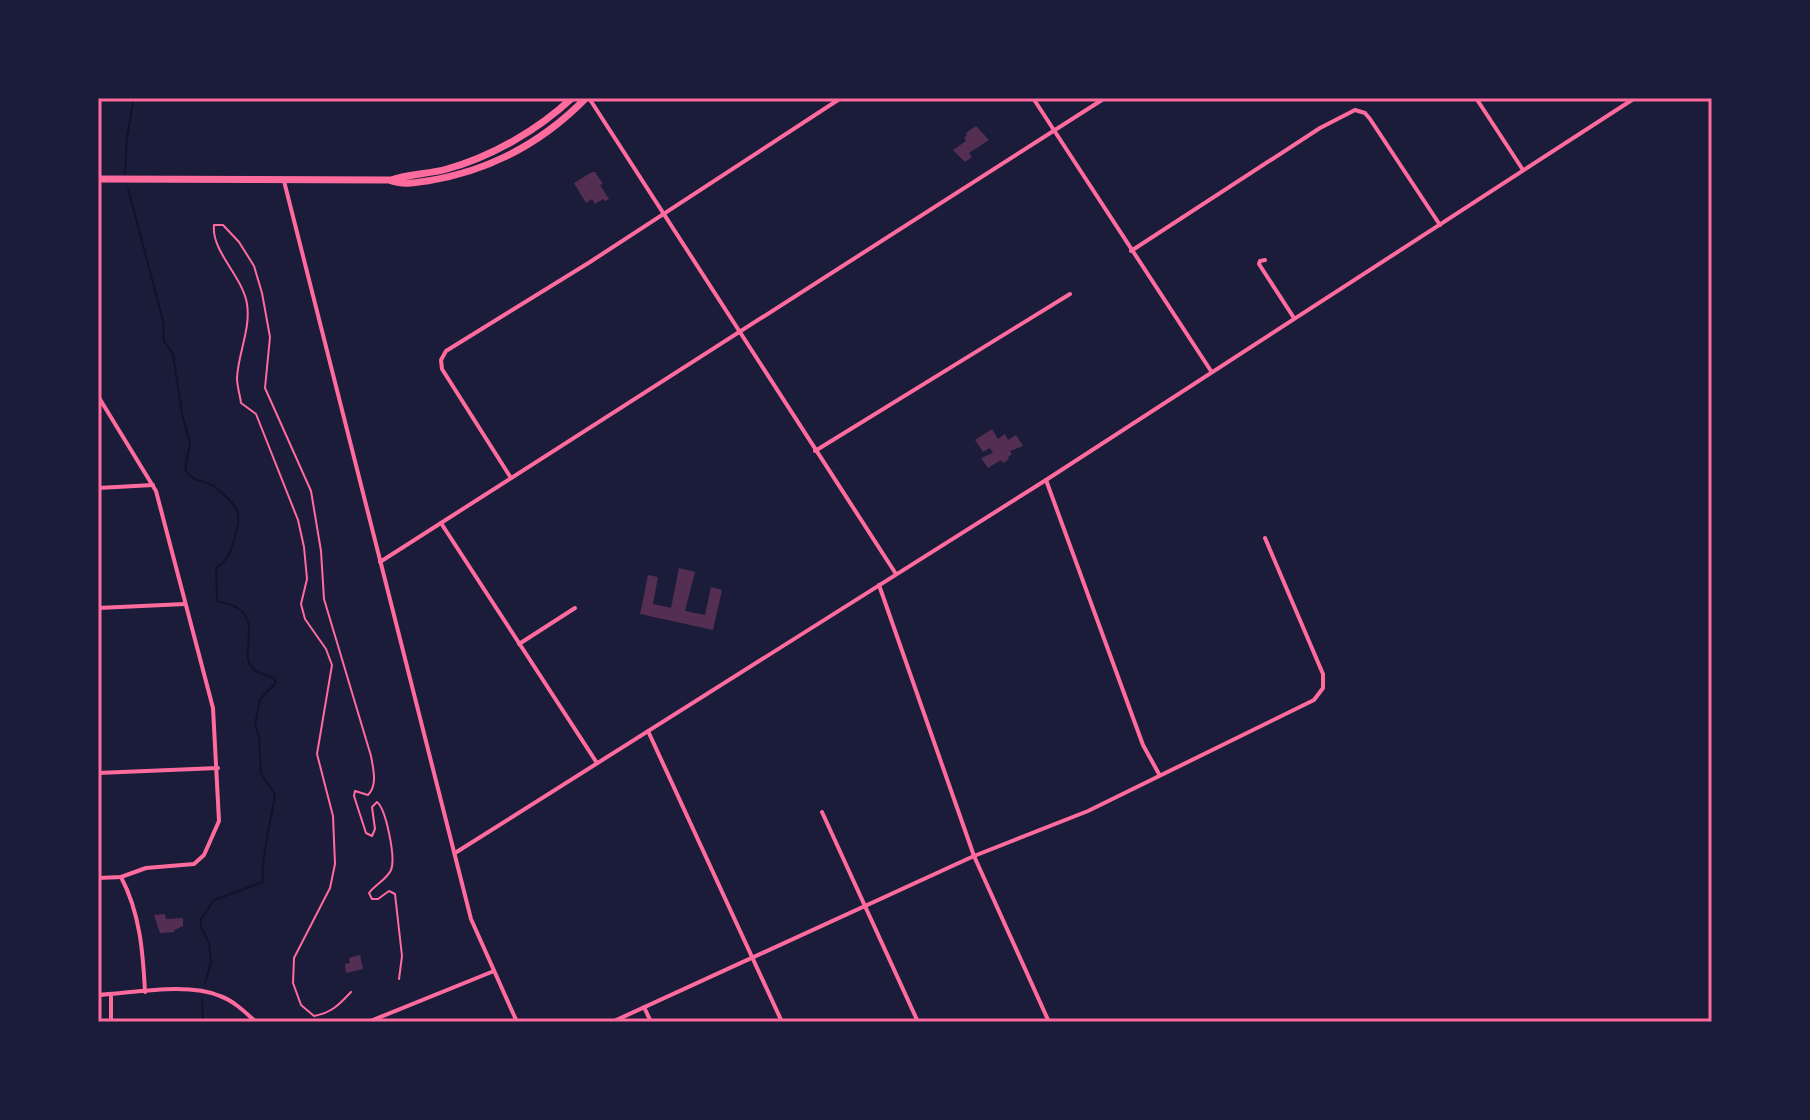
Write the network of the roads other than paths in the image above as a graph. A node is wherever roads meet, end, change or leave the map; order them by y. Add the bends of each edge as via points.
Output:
1 (572, 98) edge
2 (587, 98) edge
3 (841, 98) edge
4 (1033, 98) edge
5 (1105, 98) edge
6 (1476, 98) edge
7 (1635, 98) edge
8 (1054, 130) junction
9 (1523, 170) junction
10 (98, 179) edge
11 (389, 180) junction
12 (284, 181) junction
13 (664, 214) junction
14 (1440, 225) junction
15 (1131, 251) junction
16 (1265, 260) dead end
17 (1070, 294) dead end
18 (1294, 318) junction
19 (739, 332) junction
20 (1211, 371) junction
21 (98, 396) edge
22 (815, 451) junction
23 (511, 478) junction
24 (1046, 480) junction
25 (153, 485) junction
26 (98, 488) edge
27 (441, 523) junction
28 (1265, 538) dead end
29 (380, 562) junction
30 (896, 574) junction
31 (879, 585) junction
32 (185, 604) junction
33 (98, 608) edge
34 (575, 608) dead end
35 (519, 644) junction
36 (648, 731) junction
37 (597, 763) junction
38 (218, 768) junction
39 (98, 773) edge
40 (1159, 774) junction
41 (822, 812) dead end
42 (455, 853) junction
43 (974, 856) junction
44 (121, 877) junction
45 (98, 878) edge
46 (864, 905) junction
47 (752, 957) junction
48 (494, 971) junction
49 (145, 992) junction
50 (111, 994) junction
51 (98, 995) edge
52 (644, 1007) junction
53 (111, 1022) edge
54 (256, 1022) edge
55 (368, 1022) edge
56 (517, 1022) edge
57 (612, 1022) edge
58 (651, 1022) edge
59 (782, 1022) edge
60 (918, 1022) edge
61 (1049, 1022) edge

1 - 11 highway via 518,138 471,161
2 - 11 highway via 540,137 482,167 418,182
2 - 13 street
3 - 13 street
4 - 8 street
5 - 8 street
6 - 9 street
7 - 9 street
8 - 15 street
8 - 19 street
9 - 14 street
10 - 12 highway
11 - 12 highway
12 - 29 street
13 - 19 street
13 - 23 street via 442,356 445,374
14 - 15 street via 1370,119 1355,110
14 - 18 street
15 - 20 street
16 - 18 street via 1259,264
17 - 22 street
18 - 20 street
19 - 22 street
19 - 23 street
20 - 24 street
21 - 25 street
22 - 30 street
23 - 27 street
24 - 30 street
24 - 40 street via 1143,745
25 - 26 street
25 - 32 street
27 - 29 street
27 - 35 street
28 - 40 street via 1323,674 1323,688 1308,703
29 - 42 street
30 - 31 street
31 - 36 street
31 - 43 street
32 - 33 street
32 - 38 street via 213,708
34 - 35 street
35 - 37 street
36 - 37 street
36 - 47 street
37 - 42 street
38 - 39 street
38 - 44 street via 217,827 201,859 189,866 146,868
40 - 43 street via 1050,827
41 - 46 street
42 - 48 street via 471,919
43 - 46 street
43 - 61 street
44 - 45 street
44 - 49 street via 140,929
46 - 47 street
46 - 60 street
47 - 52 street
47 - 59 street
48 - 55 street
48 - 56 street
49 - 50 street
49 - 54 street via 214,994
50 - 51 street
50 - 53 street
52 - 57 street
52 - 58 street

